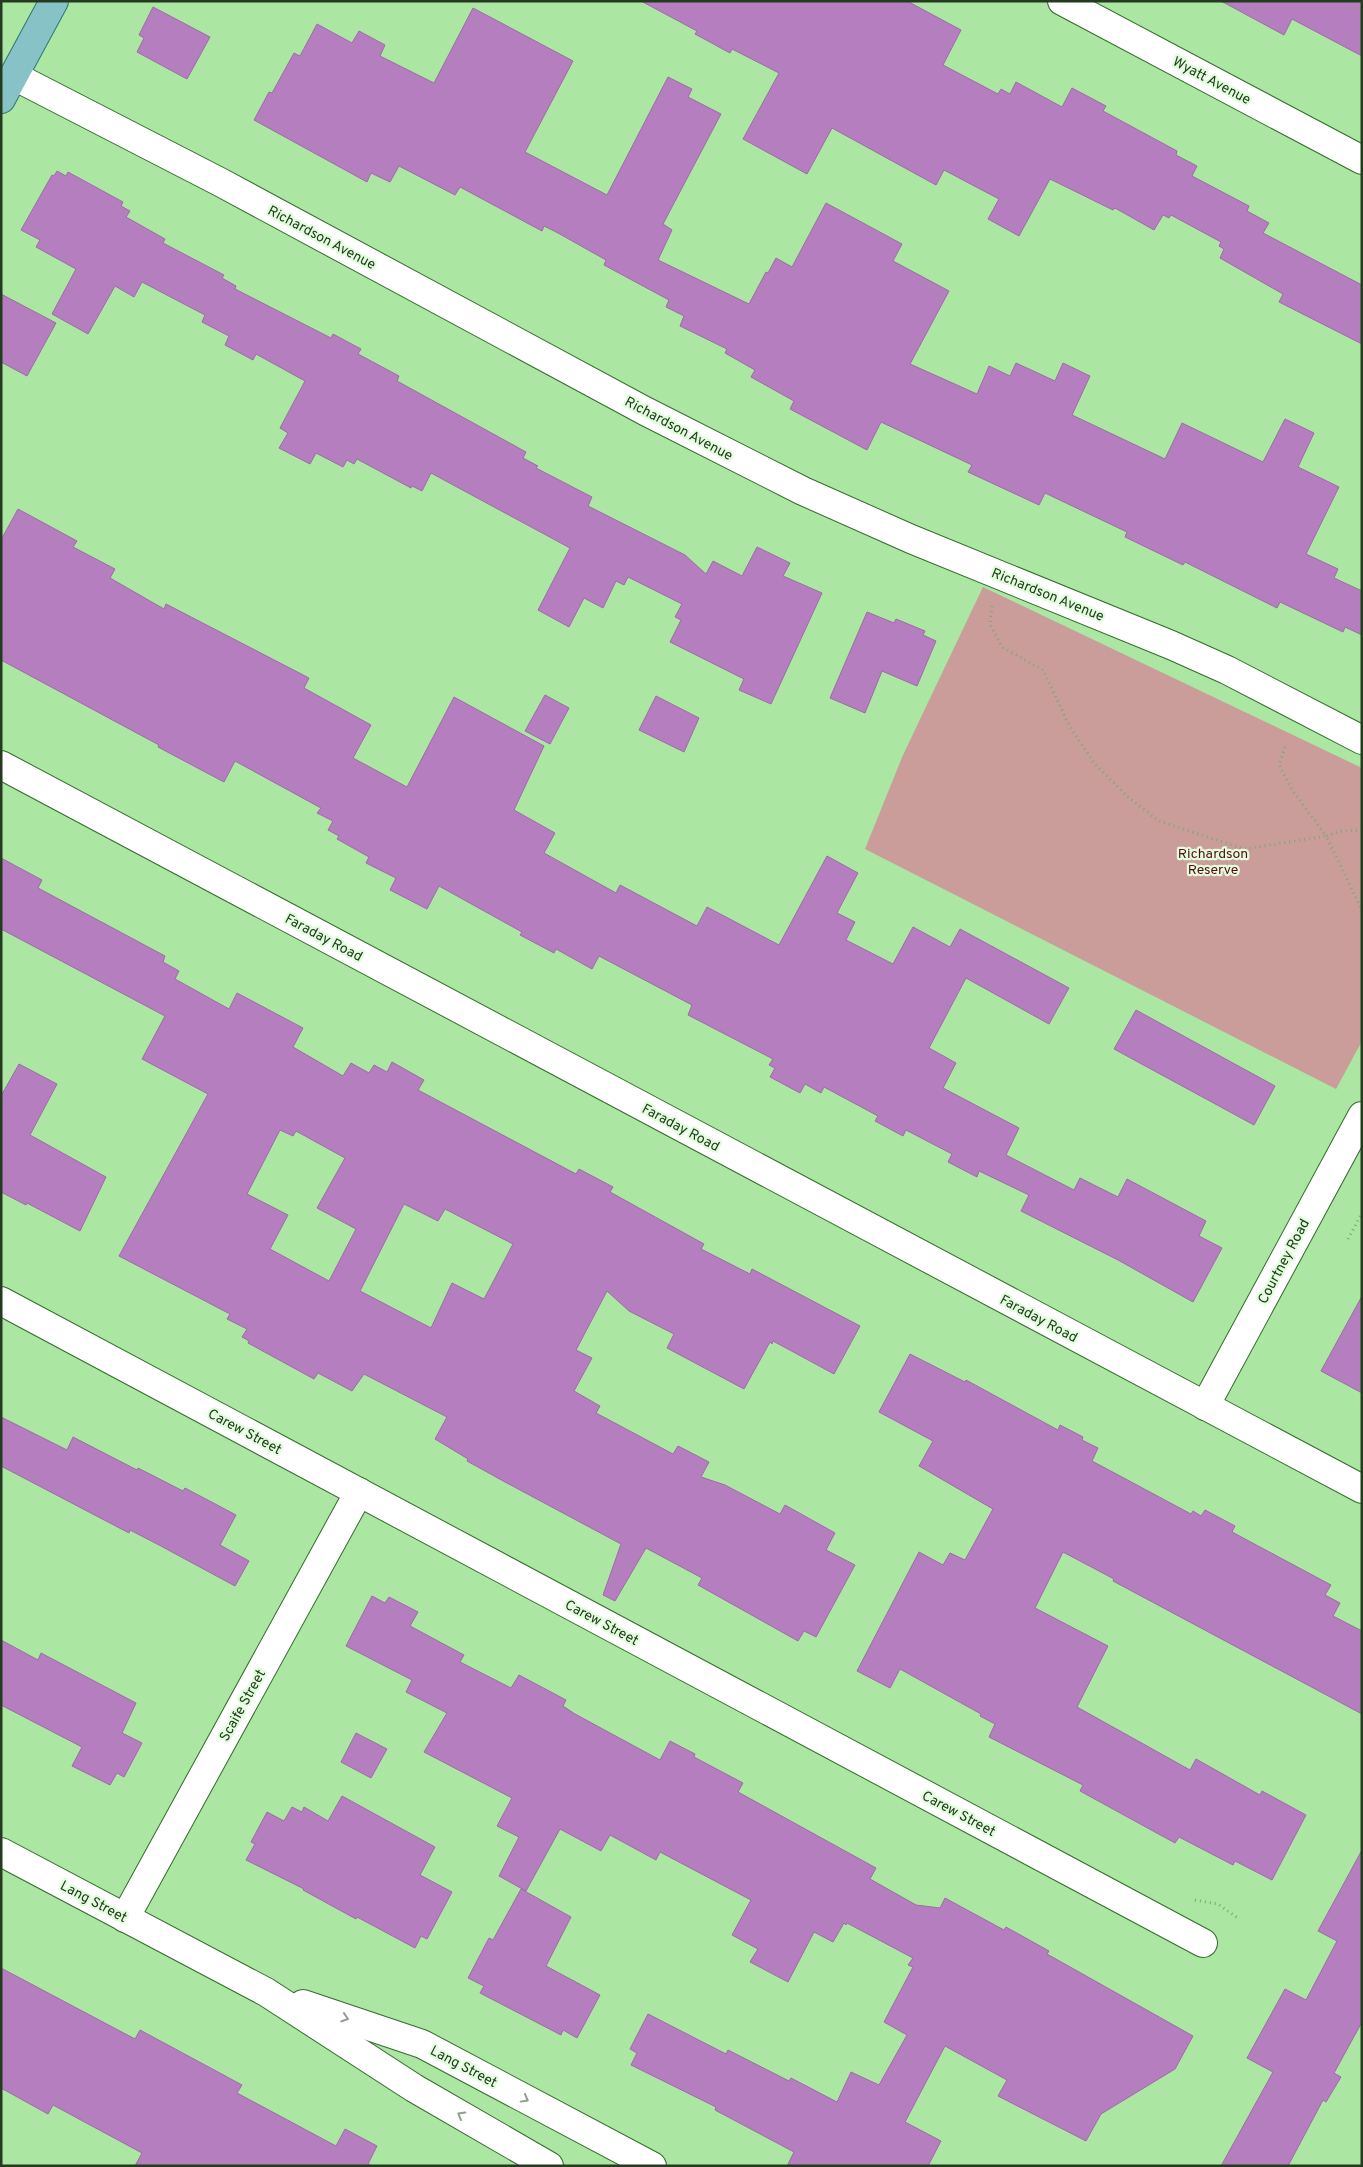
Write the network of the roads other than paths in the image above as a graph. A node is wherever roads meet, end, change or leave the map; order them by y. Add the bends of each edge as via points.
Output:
1 (54, 1) edge
2 (1062, 1) edge
3 (8, 88) edge
4 (1362, 160) edge
5 (1362, 740) edge
6 (1, 765) edge
7 (1362, 1116) edge
8 (1, 1301) edge
9 (1205, 1406) junction
10 (1362, 1488) edge
11 (359, 1492) junction
12 (1, 1852) edge
13 (125, 1918) junction
14 (1203, 1943) dead end
15 (266, 1992) junction
16 (549, 2166) edge
17 (652, 2166) edge

1 - 3 main road
2 - 4 street, Wyatt Avenue
3 - 5 street, Richardson Avenue via 228,187 737,458 862,518 1211,663
6 - 9 street, Faraday Road
7 - 9 street, Courtney Road
8 - 11 street, Carew Street
9 - 10 street, Faraday Road
11 - 13 street, Scaife Street
11 - 14 street, Carew Street
12 - 13 street, Lang Street
13 - 15 street, Lang Street
16 -> 15 street, Lang Street via 414,2088
15 -> 17 street, Lang Street via 422,2044

